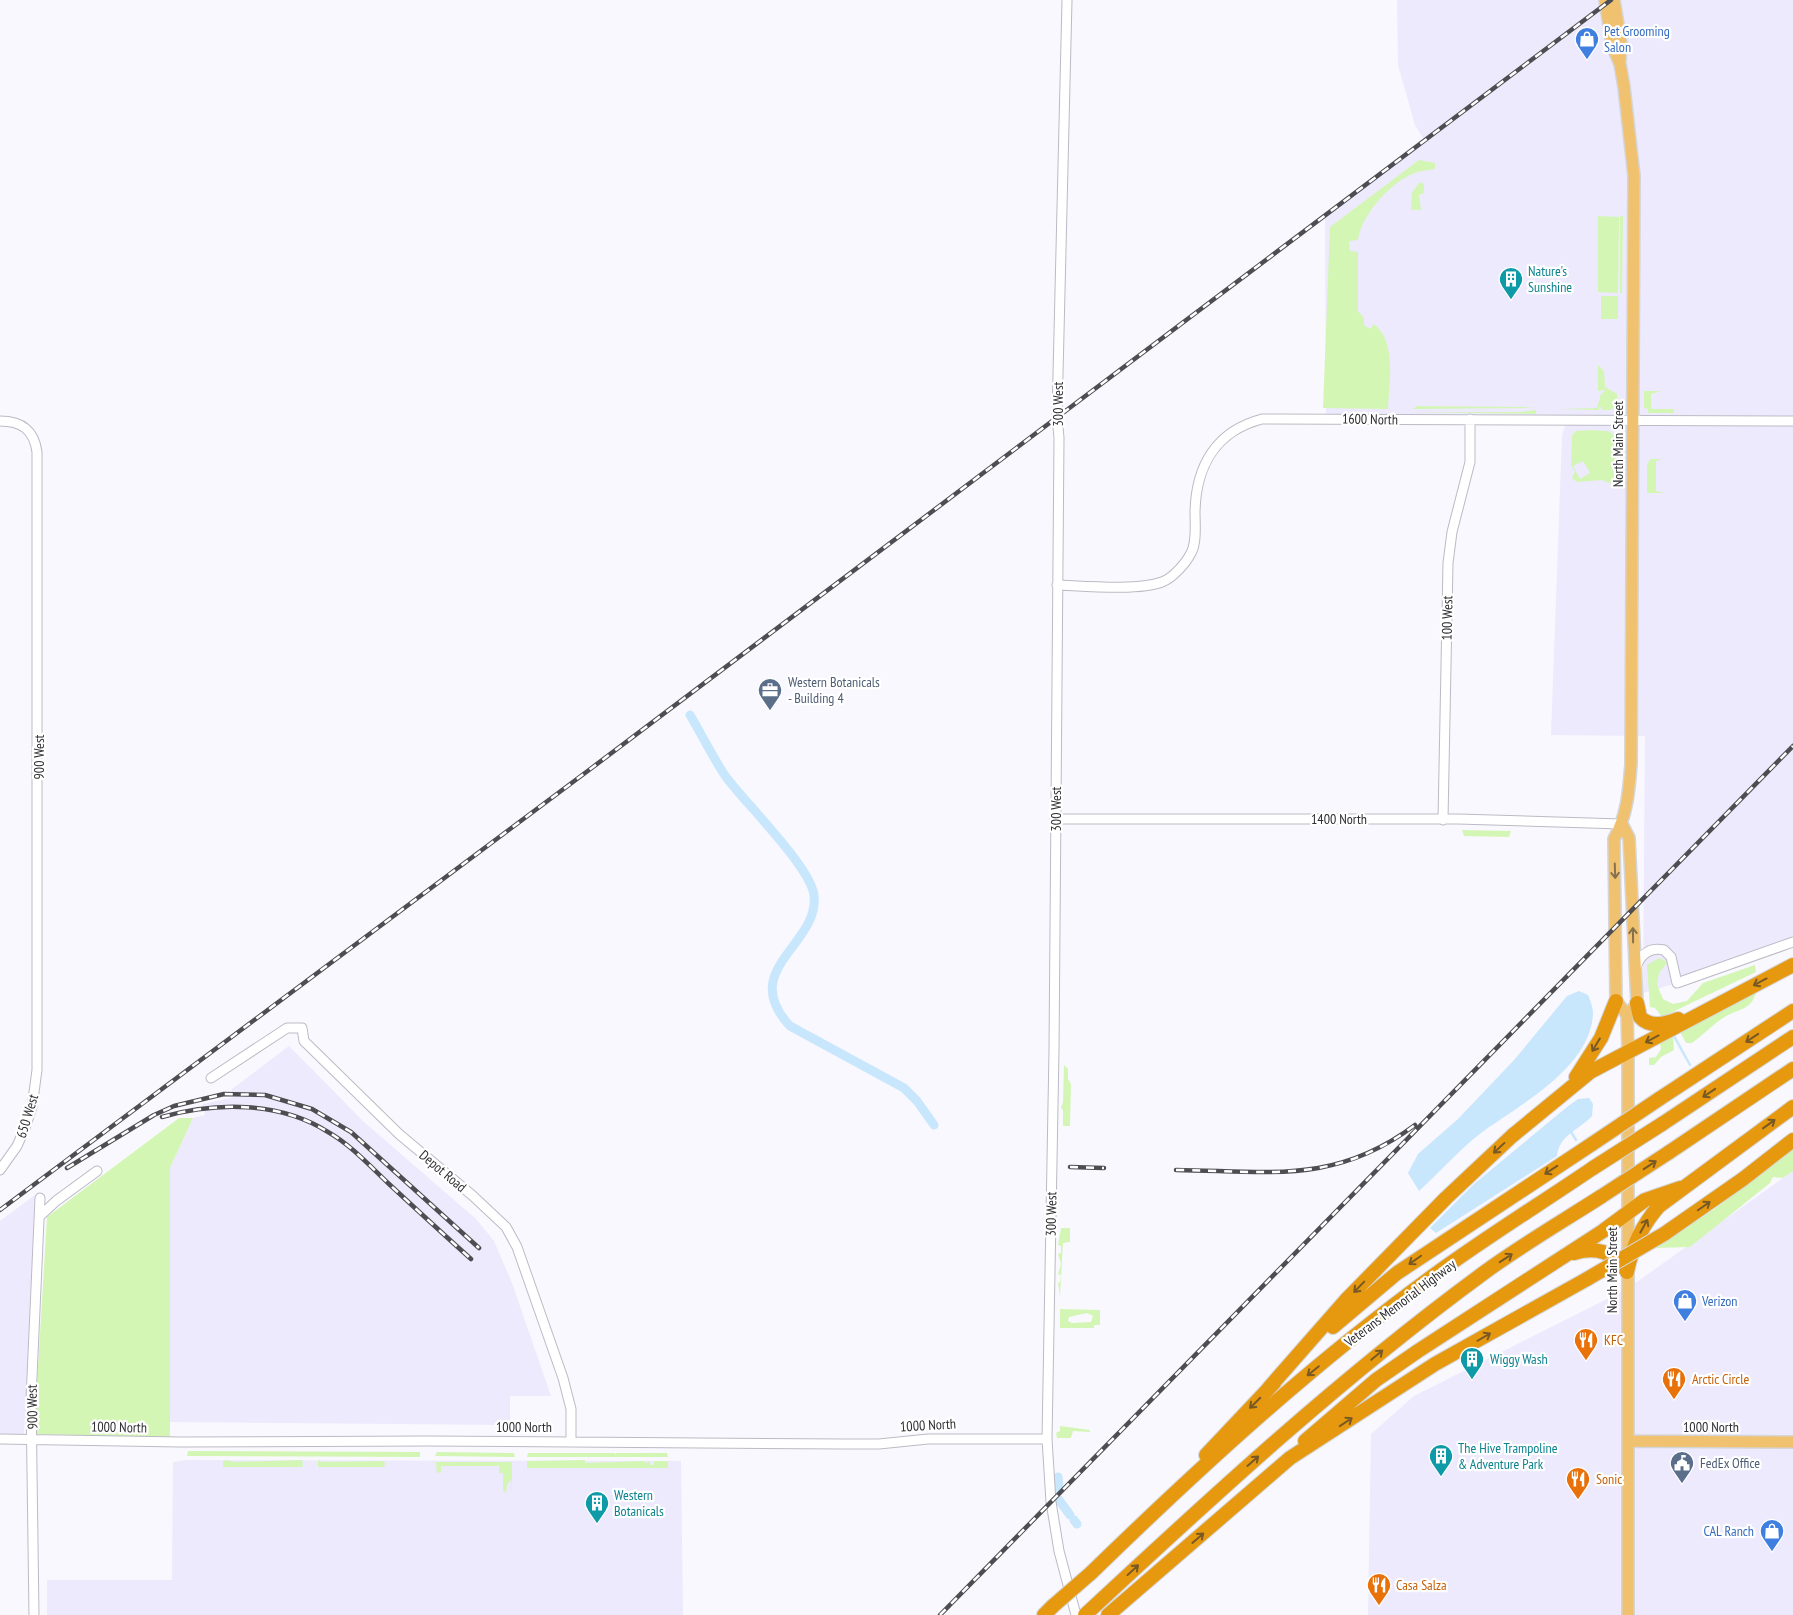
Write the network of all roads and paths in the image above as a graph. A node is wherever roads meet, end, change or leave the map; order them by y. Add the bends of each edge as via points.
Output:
1 (1067, 0) edge
2 (1605, 0) edge
3 (1614, 0) edge
4 (1620, 64) junction
5 (1470, 419) junction
6 (1793, 420) edge
7 (0, 421) edge
8 (1633, 421) junction
9 (1057, 585) junction
10 (1055, 819) junction
11 (1443, 820) junction
12 (1622, 824) junction
13 (1793, 942) edge
14 (1793, 964) edge
15 (1634, 972) junction
16 (1616, 1000) junction
17 (1637, 1003) junction
18 (1707, 1010) junction
19 (1793, 1011) edge
20 (1627, 1015) junction
21 (1793, 1037) edge
22 (1628, 1051) junction
23 (1793, 1069) edge
24 (211, 1078) dead end
25 (36, 1086) joint
26 (1563, 1094) junction
27 (1793, 1106) edge
28 (1793, 1140) edge
29 (0, 1170) edge
30 (96, 1171) dead end
31 (1680, 1188) junction
32 (40, 1198) dead end
33 (1627, 1213) junction
34 (40, 1216) junction
35 (1563, 1257) junction
36 (1627, 1272) junction
37 (1268, 1389) junction
38 (1047, 1438) junction
39 (0, 1439) edge
40 (32, 1440) junction
41 (1628, 1441) junction
42 (571, 1442) junction
43 (1793, 1442) edge
44 (1290, 1458) junction
45 (1179, 1488) junction
46 (1049, 1610) edge
47 (34, 1615) edge
48 (1076, 1615) edge
49 (1085, 1615) edge
50 (1108, 1615) edge
51 (1628, 1615) edge

1 - 9 street, 300 West via 1057,416
2 - 4 main road, North Main Street via 1612,45
3 - 4 main road, North Main Street via 1621,43
4 - 8 main road, North Main Street via 1634,176
5 - 8 street, 1600 North
5 - 9 street, 1600 North via 1292,417 1249,422 1235,428 1214,448 1195,495 1192,552 1165,582 1149,586
5 - 11 street, 100 West via 1470,462 1452,532 1448,563
6 - 8 street, 1600 North
7 - 25 street, 900 West via 20,424 29,430 36,444 38,461
8 - 12 main road, North Main Street via 1631,764
9 - 10 street, 300 West
10 - 11 street, 1400 North
10 - 38 street, 300 West
11 - 12 street, 1400 North
15 -> 12 main road via 1629,838
12 -> 16 main road, North Main Street via 1614,839
13 - 15 street via 1677,984 1671,957 1661,949 1645,953
14 -> 18 highway
15 - 17 main road
16 - 20 main road
16 -> 26 highway via 1601,1038
17 - 18 highway via 1643,1021 1657,1024
17 - 20 main road
18 -> 22 highway
19 -> 37 highway, bridge via 1397,1273
20 - 22 main road, North Main Street
21 -> 45 highway, Veterans Memorial Highway, bridge via 1433,1276 1304,1378
22 - 26 highway via 1597,1067
22 - 33 main road, North Main Street
49 -> 23 highway, Veterans Memorial Highway, bridge via 1217,1492 1392,1343 1486,1271
24 - 42 street, Depot Road via 287,1028 302,1028 304,1041 393,1128 500,1220 517,1247 564,1378 571,1409
25 - 29 street, 650 West via 25,1128
26 -> 37 highway via 1446,1198 1346,1300
31 -> 27 highway
44 -> 28 highway, bridge via 1428,1368 1664,1234
30 - 34 street
31 - 33 highway via 1645,1200
36 -> 31 highway via 1635,1243 1648,1220
32 - 34 street, 900 West
33 - 35 highway
33 - 36 main road, North Main Street
34 - 40 street, 900 West via 32,1369
35 - 36 highway via 1601,1251 1616,1258
35 - 44 highway via 1376,1380 1294,1450
36 - 41 main road, North Main Street
37 -> 45 highway via 1223,1434
38 - 42 street, 1000 North via 928,1439 862,1444
38 - 48 street, 300 West via 1051,1502 1059,1551
39 - 40 street, 1000 North
40 - 42 street, 1000 North
40 - 47 street, 900 West
41 - 43 main road, 1000 North
41 - 51 main road, North Main Street
50 -> 44 highway
45 - 46 highway, Veterans Memorial Highway, bridge

